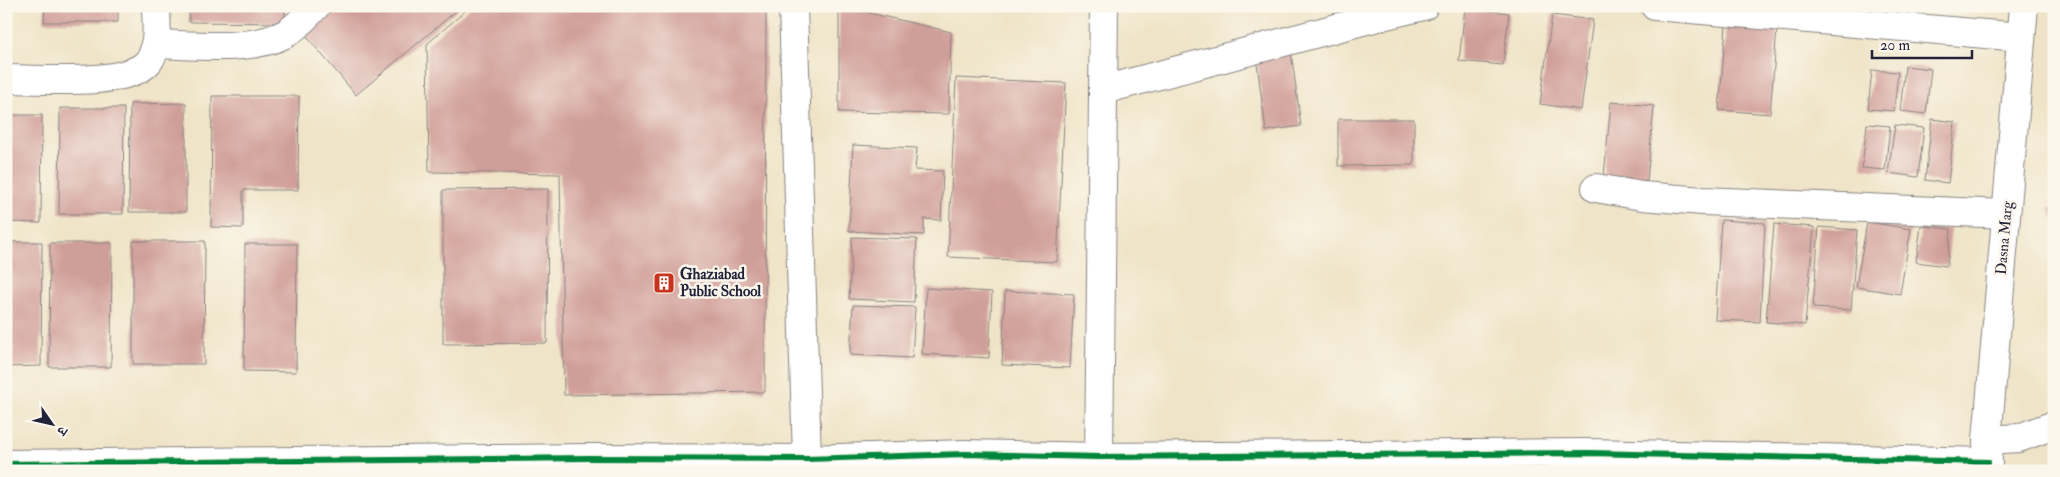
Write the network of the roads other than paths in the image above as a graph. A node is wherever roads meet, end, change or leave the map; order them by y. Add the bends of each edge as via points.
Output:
1 (156, 6) edge
2 (316, 6) edge
3 (793, 6) edge
4 (1104, 6) edge
5 (1424, 6) edge
6 (1654, 6) edge
7 (2024, 6) edge
8 (1720, 9) edge
9 (2021, 37) junction
10 (155, 44) junction
11 (6, 79) edge
12 (1103, 90) junction
13 (1596, 188) dead end
14 (2006, 214) junction
15 (2054, 425) edge
16 (1099, 457) junction
17 (1988, 458) edge
18 (806, 459) junction
19 (965, 462) edge
20 (1588, 462) edge
21 (6, 464) edge
22 (587, 464) edge

1 - 10 street
2 - 10 street via 286,34 263,42 237,45
3 - 18 street
4 - 12 street
5 - 12 street
6 - 8 street
7 - 9 street, Dasna Marg
8 - 9 street
9 - 14 street, Dasna Marg
10 - 11 street via 148,61 138,70 105,79
12 - 16 street
13 - 14 street via 1703,201
14 - 17 street, Dasna Marg
15 - 17 street via 2019,438
16 - 19 street
16 - 20 street
17 - 20 street
18 - 19 street
18 - 22 street
21 - 22 street

